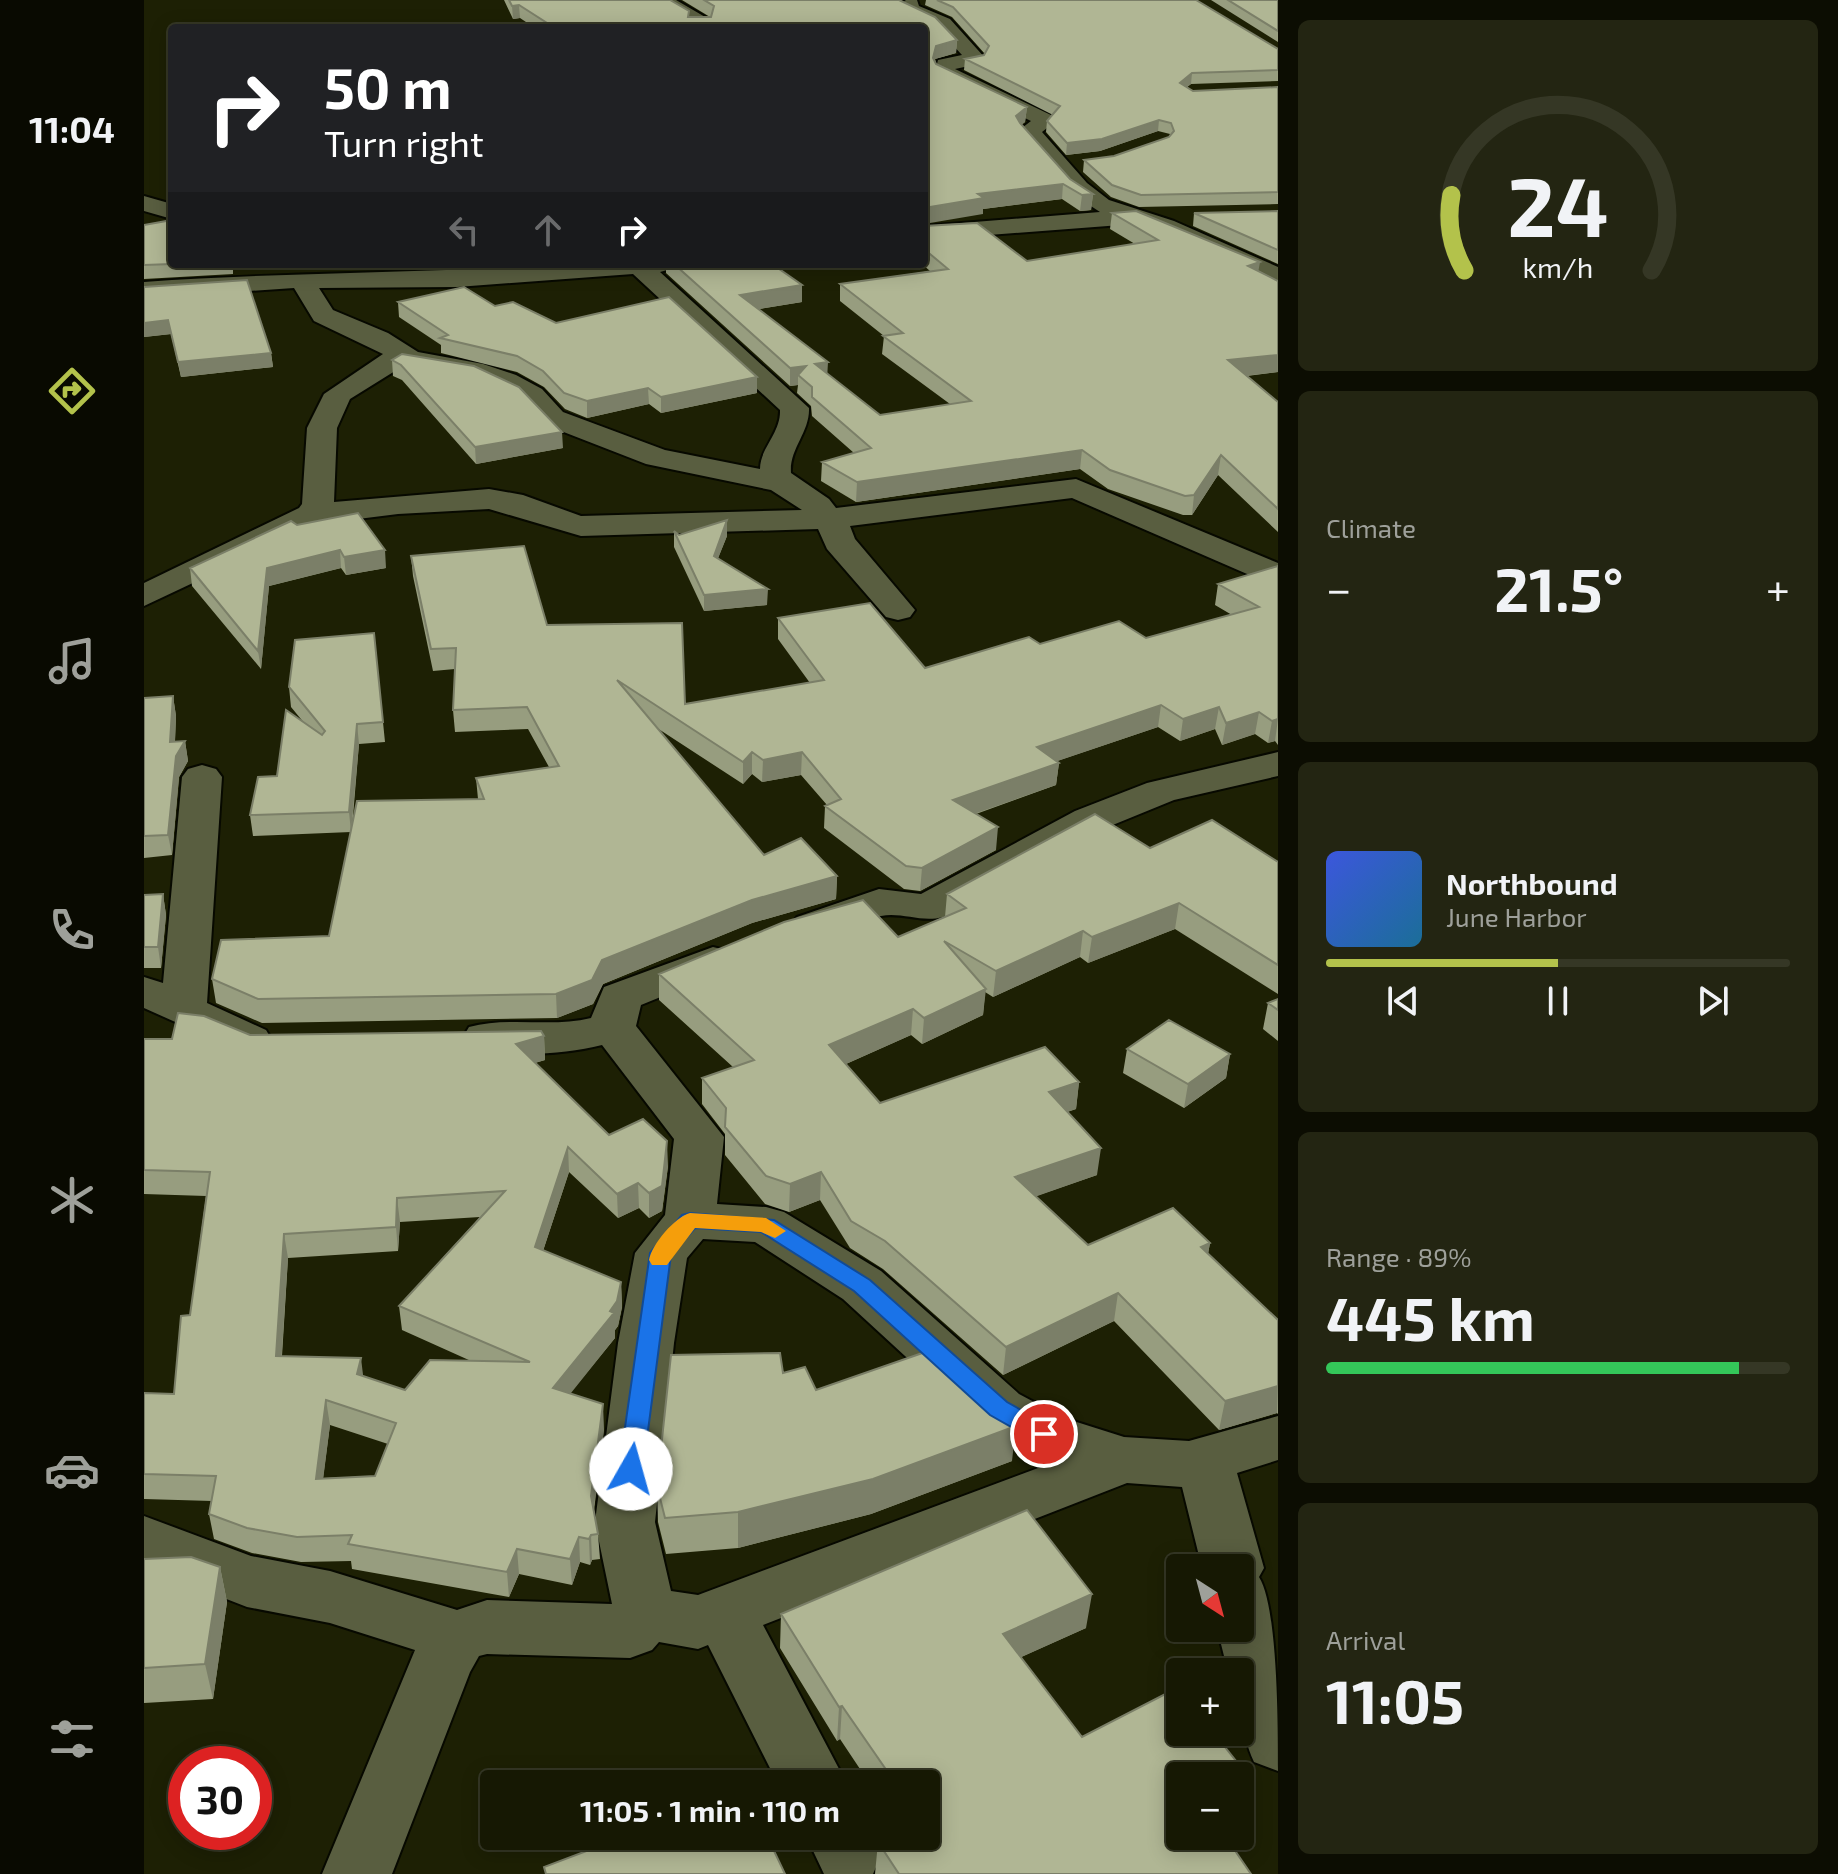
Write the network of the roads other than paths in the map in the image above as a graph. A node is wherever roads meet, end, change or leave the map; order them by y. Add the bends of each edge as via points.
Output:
1 (662, 0) edge
2 (950, 2) edge
3 (701, 24) edge
4 (1090, 161) edge
5 (1062, 165) junction
6 (144, 203) edge
7 (168, 211) edge
8 (1199, 215) edge
9 (1132, 217) junction
10 (928, 233) edge
11 (552, 268) edge
12 (649, 268) edge
13 (490, 270) edge
14 (272, 273) edge
15 (1278, 276) edge
16 (302, 281) junction
17 (144, 290) edge
18 (401, 355) junction
19 (781, 483) junction
20 (310, 515) junction
21 (830, 519) junction
22 (1266, 570) edge
23 (144, 596) edge
24 (898, 610) dead end
25 (1278, 764) edge
26 (202, 777) dead end
27 (144, 991) edge
28 (184, 1009) junction
29 (612, 1027) junction
30 (288, 1038) edge
31 (441, 1038) edge
32 (690, 1220) junction
33 (1278, 1438) edge
34 (1124, 1460) junction
35 (1197, 1465) junction
36 (1278, 1470) edge
37 (144, 1541) edge
38 (1228, 1554) edge
39 (645, 1613) junction
40 (724, 1613) junction
41 (457, 1637) junction
42 (1252, 1642) edge
43 (1278, 1741) edge
44 (806, 1770) edge
45 (357, 1874) edge

1 - 3 street
2 - 5 street via 908,5 943,23 976,59 945,64 948,74 1046,120 1029,131
4 - 5 street
5 - 9 street via 1101,205
6 - 7 street
8 - 9 street
9 - 10 street
9 - 15 street via 1175,230
11 - 13 street
12 - 19 street via 794,408 796,418 774,468
13 - 16 street
14 - 16 street
14 - 17 street
16 - 18 street via 323,315
18 - 19 street via 506,381 532,395 553,418 657,458
18 - 20 street via 338,394 322,428 318,506
19 - 21 street
20 - 21 street via 489,499 581,526
20 - 23 street
21 - 22 street via 1076,488
21 - 24 street via 839,542
25 - 29 street via 1161,791 1089,820 928,908 879,902 762,938 620,997
26 - 28 street
27 - 28 street
28 - 30 street via 254,1041
29 - 31 street via 564,1039
29 - 32 street via 699,1137
32 - 34 street via 766,1225 862,1285 999,1409 1044,1434
32 - 39 street via 661,1253 625,1522
33 - 35 street
34 - 35 street
34 - 40 street
35 - 36 street
35 - 38 street
37 - 41 street via 247,1581 330,1597
39 - 40 street via 698,1622
39 - 41 street via 630,1631 487,1627
40 - 44 street
41 - 45 street via 442,1660
42 - 43 street

